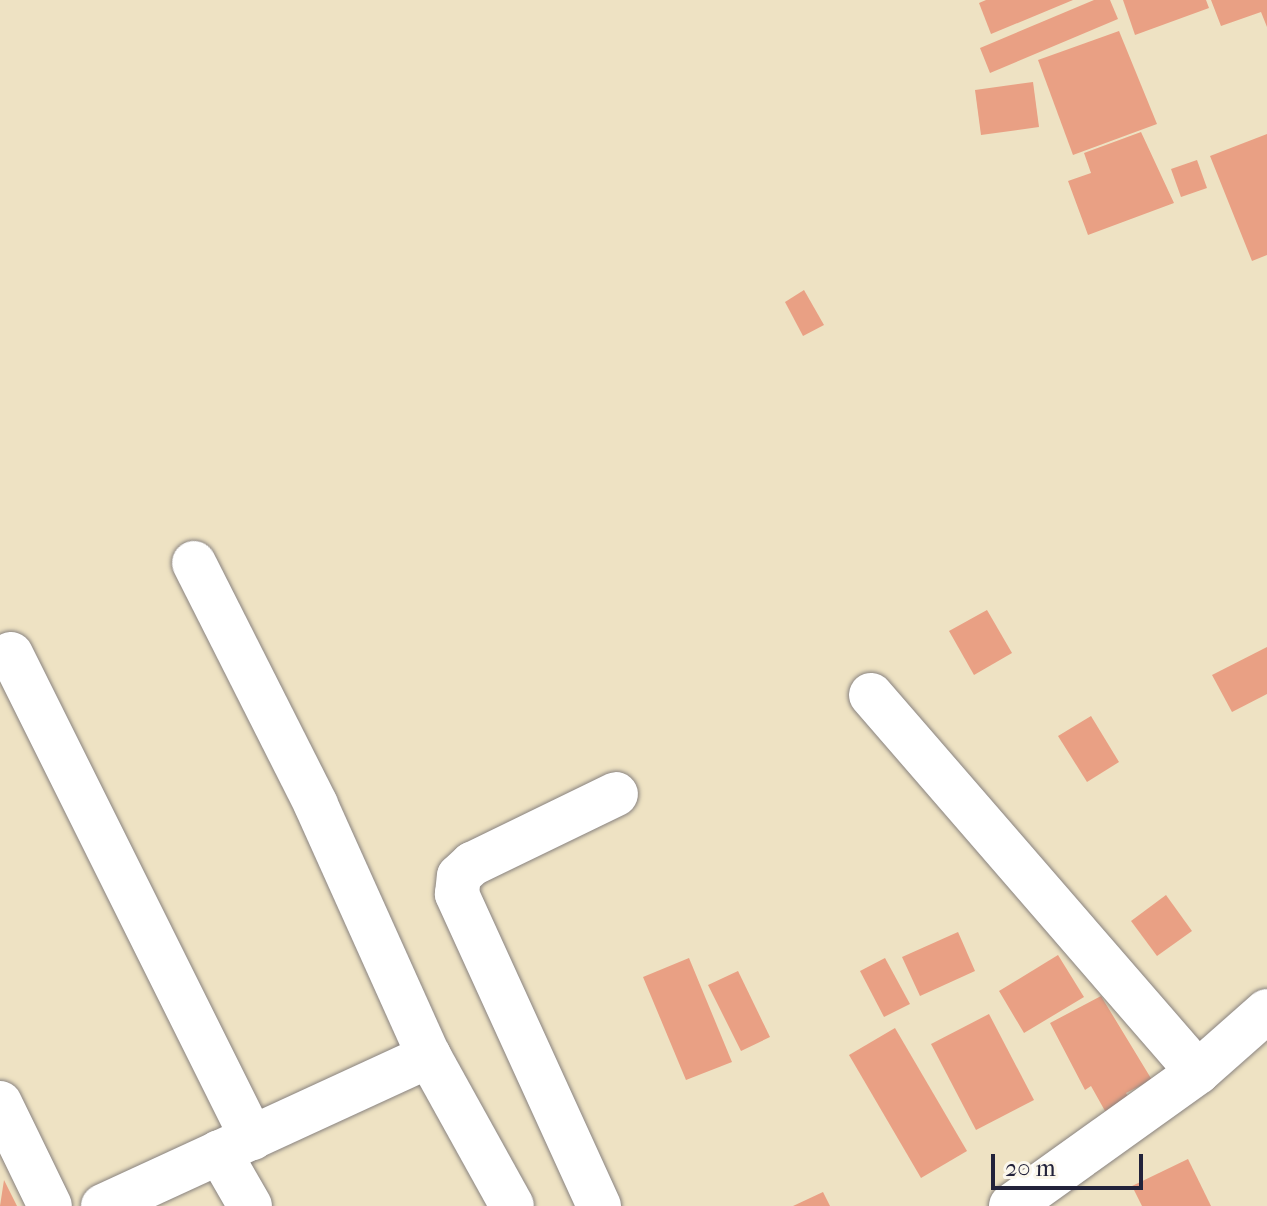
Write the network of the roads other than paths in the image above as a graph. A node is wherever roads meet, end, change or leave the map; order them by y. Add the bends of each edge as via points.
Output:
1 (194, 563) dead end
2 (11, 654) dead end
3 (871, 695) dead end
4 (616, 794) dead end
5 (1267, 1011) edge
6 (429, 1056) junction
7 (1198, 1072) junction
8 (0, 1103) edge
9 (235, 1145) junction
10 (50, 1206) edge
11 (103, 1206) edge
12 (250, 1206) edge
13 (512, 1206) edge
14 (599, 1206) edge
15 (1011, 1206) edge

1 - 6 street via 316,805
2 - 9 street
3 - 7 street
4 - 14 street via 472,864 459,876 457,894
5 - 7 street
6 - 9 street
6 - 13 street
7 - 15 street
8 - 10 street
9 - 11 street
9 - 12 street

